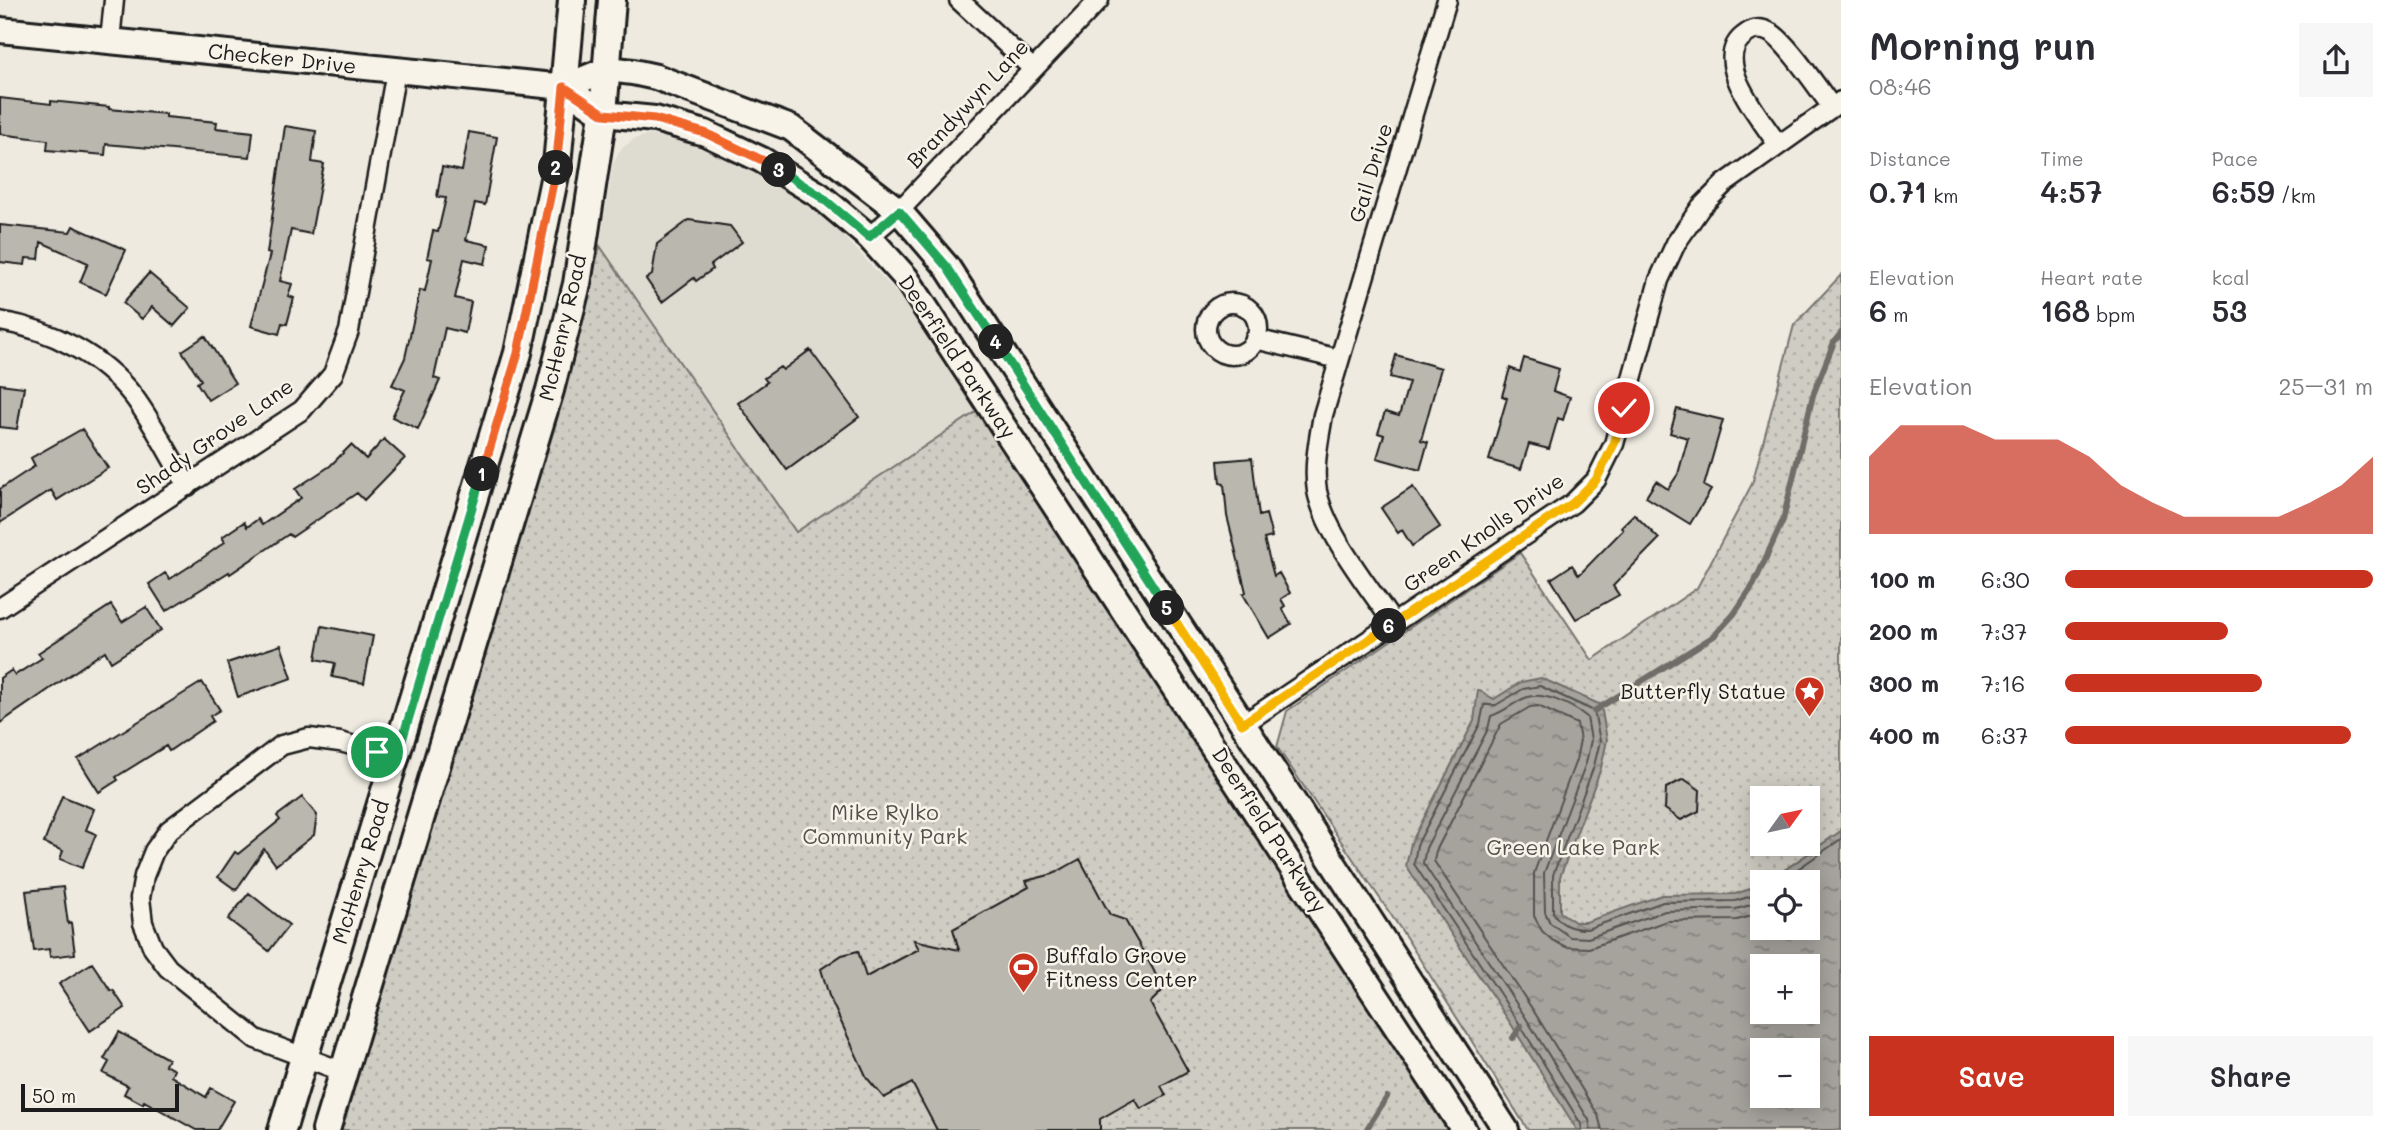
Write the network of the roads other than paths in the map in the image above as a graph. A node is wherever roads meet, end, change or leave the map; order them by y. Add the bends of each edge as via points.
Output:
1 (114, 0) edge
2 (572, 0) edge
3 (612, 0) edge
4 (959, 0) edge
5 (1098, 0) edge
6 (1447, 0) edge
7 (0, 30) edge
8 (110, 41) junction
9 (608, 69) junction
10 (1033, 69) junction
11 (396, 71) junction
12 (564, 87) junction
13 (1837, 104) edge
14 (604, 114) junction
15 (1778, 145) junction
16 (899, 211) junction
17 (869, 237) junction
18 (0, 321) edge
19 (1255, 339) dead end
20 (1339, 359) junction
21 (187, 486) junction
22 (0, 608) edge
23 (1393, 623) junction
24 (1242, 724) junction
25 (397, 757) junction
26 (304, 1057) junction
27 (345, 1072) junction
28 (282, 1130) edge
29 (326, 1130) edge
30 (1464, 1130) edge
31 (1506, 1130) edge

1 - 8 street
2 - 12 main road, McHenry Road
3 - 9 main road, McHenry Road
4 - 10 street
5 - 10 street, Brandywyn Lane
6 - 20 street, Gail Drive
7 - 8 main road, Checker Drive
8 - 11 main road, Checker Drive
9 - 12 main road
9 - 14 main road, McHenry Road
9 - 16 main road, Deerfield Parkway via 656,77 791,128
10 - 16 street, Brandywyn Lane
11 - 12 main road, Checker Drive
11 - 21 street, Shady Grove Lane via 349,331 333,373 302,410
12 - 14 main road, Deerfield Parkway
12 - 25 main road, McHenry Road via 557,165 518,353
13 - 15 street, Green Knolls Drive
13 - 15 street, Green Knolls Drive via 1777,37 1761,29 1739,38 1732,52 1733,72
14 - 17 main road, Deerfield Parkway via 655,119 716,138 819,195
14 - 27 main road, McHenry Road via 577,284 550,390
15 - 23 street, Green Knolls Drive via 1724,184 1676,243 1659,280 1614,444 1596,480 1573,503
16 - 17 street, Brandywyn Lane
16 - 24 main road, Deerfield Parkway via 947,267
17 - 30 main road, Deerfield Parkway via 914,288
18 - 21 street via 52,335 94,358 134,397
19 - 20 street
20 - 23 street, Gail Drive via 1323,415 1316,457 1317,490 1330,528
21 - 22 street, Shady Grove Lane
23 - 24 street, Green Knolls Drive
24 - 31 main road, Deerfield Parkway
25 - 26 main road, McHenry Road
25 - 26 street via 309,738 282,745 169,830 144,876 140,898 144,923 167,968 256,1039
26 - 27 street
26 - 28 main road, McHenry Road
27 - 29 main road, McHenry Road

